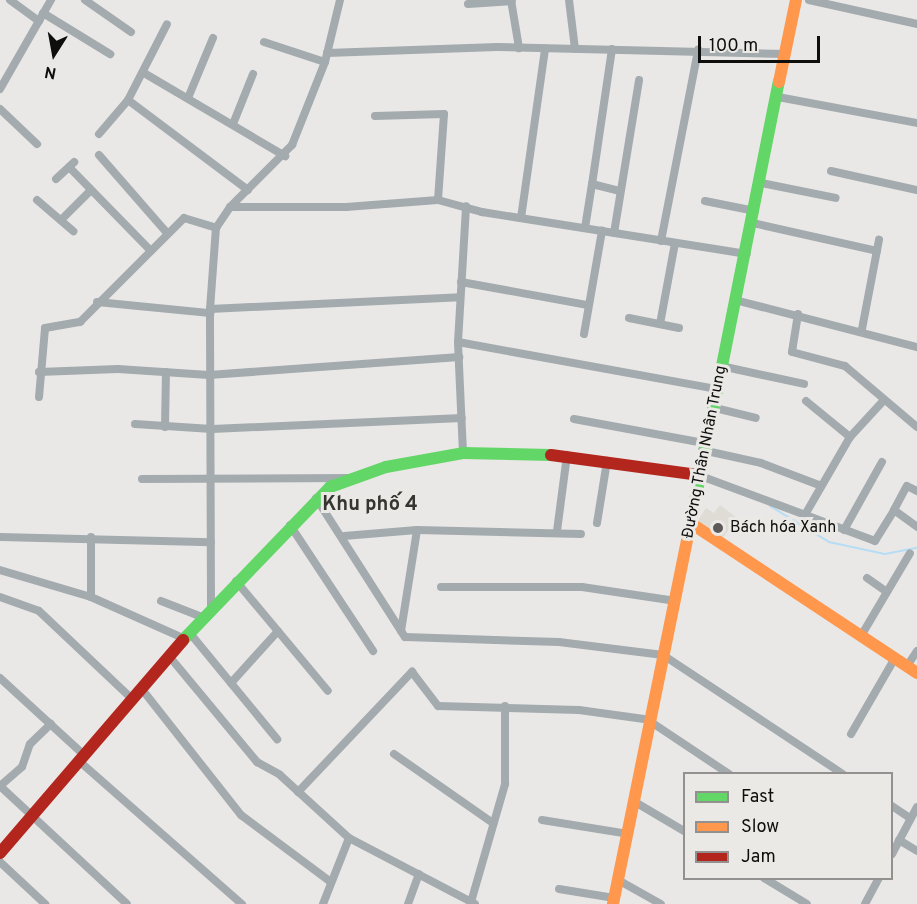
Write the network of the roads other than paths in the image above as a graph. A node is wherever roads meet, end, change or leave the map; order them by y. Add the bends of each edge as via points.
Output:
1 (10, 0) edge
2 (51, 0) edge
3 (85, 0) edge
4 (339, 0) edge
5 (569, 0) edge
6 (796, 0) edge
7 (809, 0) edge
8 (512, 1) edge
9 (468, 4) dead end
10 (41, 17) junction
11 (167, 24) dead end
12 (917, 24) edge
13 (131, 32) dead end
14 (213, 38) dead end
15 (264, 42) dead end
16 (519, 48) junction
17 (545, 49) junction
18 (575, 49) junction
19 (612, 49) junction
20 (698, 50) junction
21 (110, 54) dead end
22 (786, 54) junction
23 (326, 57) junction
24 (144, 74) junction
25 (253, 74) dead end
26 (639, 80) dead end
27 (0, 89) edge
28 (778, 97) junction
29 (188, 98) junction
30 (128, 100) junction
31 (0, 109) edge
32 (375, 116) dead end
33 (917, 123) edge
34 (233, 124) junction
35 (99, 134) dead end
36 (37, 144) dead end
37 (99, 155) dead end
38 (285, 156) junction
39 (831, 171) dead end
40 (56, 179) dead end
41 (761, 183) junction
42 (592, 184) junction
43 (91, 190) junction
44 (248, 190) junction
45 (917, 190) edge
46 (620, 191) junction
47 (836, 198) dead end
48 (37, 200) dead end
49 (438, 200) junction
50 (705, 201) dead end
51 (466, 206) junction
52 (230, 207) junction
53 (754, 217) junction
54 (521, 218) junction
55 (62, 220) junction
56 (216, 228) junction
57 (585, 228) junction
58 (73, 231) dead end
59 (602, 231) junction
60 (168, 233) junction
61 (614, 233) junction
62 (879, 240) dead end
63 (661, 241) junction
64 (675, 243) junction
65 (150, 250) junction
66 (877, 251) junction
67 (747, 254) junction
68 (461, 282) junction
69 (460, 297) junction
70 (735, 300) junction
71 (97, 302) junction
72 (588, 305) junction
73 (210, 311) junction
74 (798, 314) junction
75 (629, 318) dead end
76 (660, 324) junction
77 (679, 328) dead end
78 (862, 329) junction
79 (584, 333) dead end
80 (458, 342) junction
81 (917, 346) edge
82 (459, 357) junction
83 (721, 366) junction
84 (39, 372) junction
85 (165, 372) junction
86 (210, 375) junction
87 (804, 384) dead end
88 (716, 389) junction
89 (39, 397) dead end
90 (884, 400) junction
91 (806, 401) dead end
92 (711, 407) junction
93 (462, 418) junction
94 (756, 418) dead end
95 (574, 419) dead end
96 (135, 424) dead end
97 (165, 427) junction
98 (917, 427) edge
99 (212, 429) junction
100 (850, 437) junction
101 (703, 446) junction
102 (463, 453) junction
103 (567, 455) junction
104 (607, 461) junction
105 (882, 462) dead end
106 (698, 476) junction
107 (142, 478) dead end
108 (353, 478) junction
109 (213, 481) junction
110 (819, 485) junction
111 (917, 490) edge
112 (316, 498) junction
113 (894, 510) junction
114 (806, 513) junction
115 (597, 524) dead end
116 (692, 524) junction
117 (290, 525) junction
118 (917, 527) edge
119 (417, 530) junction
120 (844, 530) junction
121 (557, 531) junction
122 (581, 534) dead end
123 (344, 536) junction
124 (0, 537) edge
125 (91, 537) junction
126 (211, 542) junction
127 (910, 553) dead end
128 (0, 570) edge
129 (867, 578) dead end
130 (236, 581) junction
131 (441, 587) dead end
132 (887, 592) junction
133 (0, 597) edge
134 (91, 597) junction
135 (161, 601) dead end
136 (676, 601) junction
137 (211, 607) junction
138 (202, 617) junction
139 (278, 631) junction
140 (401, 631) junction
141 (186, 635) junction
142 (861, 636) junction
143 (373, 651) dead end
144 (917, 651) edge
145 (663, 655) junction
146 (169, 656) junction
147 (895, 658) junction
148 (912, 669) edge
149 (0, 678) edge
150 (231, 683) junction
151 (141, 688) junction
152 (328, 691) dead end
153 (132, 699) junction
154 (505, 706) junction
155 (651, 721) junction
156 (51, 724) junction
157 (851, 734) dead end
158 (277, 739) dead end
159 (394, 754) dead end
160 (82, 758) junction
161 (726, 772) edge
162 (840, 772) edge
163 (0, 786) edge
164 (298, 792) junction
165 (634, 802) junction
166 (893, 807) edge
167 (917, 807) edge
168 (910, 818) junction
169 (32, 819) junction
170 (542, 820) dead end
171 (493, 823) junction
172 (683, 830) edge
173 (628, 834) junction
174 (349, 838) junction
175 (899, 840) junction
176 (893, 850) edge
177 (917, 851) edge
178 (0, 854) edge
179 (0, 862) edge
180 (419, 874) junction
181 (618, 880) junction
182 (766, 880) edge
183 (878, 880) edge
184 (331, 882) junction
185 (559, 889) dead end
186 (614, 901) edge
187 (237, 902) edge
188 (473, 903) edge
189 (45, 904) edge
190 (127, 904) edge
191 (323, 904) edge
192 (408, 904) edge
193 (661, 904) edge
194 (807, 904) edge
195 (865, 904) edge

1 - 10 street
2 - 10 street
3 - 13 street
4 - 23 street
5 - 18 street
6 - 22 street, Đường Thân Nhân Trung
7 - 12 street
8 - 9 street
8 - 16 street
10 - 21 street
10 - 27 street
11 - 24 street
14 - 29 street
15 - 23 street
16 - 17 street
16 - 23 street
17 - 18 street
17 - 54 street
18 - 19 street
19 - 20 street
19 - 42 street
20 - 22 street
20 - 63 street
22 - 28 street, Đường Thân Nhân Trung
23 - 38 street
24 - 29 street
24 - 30 street
25 - 34 street
26 - 46 street
28 - 33 street
28 - 41 street, Đường Thân Nhân Trung
29 - 34 street
30 - 35 street
30 - 44 street
31 - 36 street
32 - 49 street via 444,114
34 - 38 street
37 - 60 street
38 - 44 street
39 - 45 street
40 - 43 street via 71,165
41 - 47 street
41 - 53 street, Đường Thân Nhân Trung
42 - 46 street
42 - 57 street
43 - 55 street
43 - 65 street
44 - 52 street
46 - 61 street
48 - 55 street
49 - 51 street
49 - 52 street via 346,207
50 - 53 street
51 - 54 street
51 - 68 street
52 - 56 street
53 - 66 street
53 - 67 street, Đường Thân Nhân Trung
54 - 57 street
55 - 58 street
56 - 60 street via 189,217
56 - 73 street
57 - 59 street
59 - 61 street
59 - 72 street
60 - 65 street
61 - 63 street
62 - 66 street
63 - 64 street
64 - 67 street
64 - 76 street
65 - 71 street
66 - 78 street
67 - 70 street, Đường Thân Nhân Trung
68 - 69 street
68 - 72 street
69 - 73 street
69 - 80 street
70 - 74 street
70 - 83 street, Đường Thân Nhân Trung
71 - 73 street
71 - 84 street via 76,325 45,328
72 - 79 street
73 - 86 street
74 - 78 street
74 - 90 street via 792,352 844,366
75 - 76 street
76 - 77 street
78 - 81 street
80 - 82 street
80 - 88 street
82 - 86 street
82 - 93 street
83 - 87 street
83 - 88 street, Đường Thân Nhân Trung
84 - 85 street
84 - 89 street
85 - 86 street
85 - 97 street
86 - 99 street
88 - 92 street, Đường Thân Nhân Trung
90 - 98 street
90 - 100 street
91 - 100 street
92 - 94 street
92 - 101 street, Đường Thân Nhân Trung
93 - 99 street
93 - 102 street
95 - 101 street
96 - 97 street
97 - 99 street
99 - 109 street
100 - 110 street
101 - 106 street, Đường Thân Nhân Trung
101 - 110 street
102 - 103 street
102 - 108 street
103 - 104 street
103 - 121 street
104 - 106 street
104 - 115 street
105 - 120 street
106 - 114 street
106 - 116 street, Đường Thân Nhân Trung
107 - 109 street
108 - 109 street
108 - 112 street
109 - 126 street
110 - 114 street
111 - 113 street via 907,486
112 - 117 street
112 - 123 street
113 - 118 street
113 - 120 street via 877,541
114 - 120 street
116 - 136 street, Đường Thân Nhân Trung
116 - 142 street
117 - 130 street
117 - 143 street
119 - 121 street
119 - 123 street
119 - 140 street
121 - 122 street
123 - 140 street
124 - 125 street
125 - 126 street
125 - 134 street
126 - 137 street
127 - 132 street
128 - 134 street
129 - 132 street
130 - 137 street
130 - 139 street
131 - 136 street via 582,587
132 - 142 street
133 - 153 street via 39,611
134 - 141 street
135 - 138 street
136 - 145 street, Đường Thân Nhân Trung
137 - 138 street
138 - 141 street
139 - 150 street
139 - 152 street
140 - 145 street via 410,639 559,642
141 - 146 street
141 - 150 street
142 - 147 street
144 - 148 street
145 - 155 street, Đường Thân Nhân Trung
145 - 162 street
146 - 151 street
146 - 164 street via 257,762
147 - 148 street
147 - 157 street
149 - 156 street
150 - 158 street
151 - 153 street
151 - 184 street via 241,816
153 - 160 street
154 - 155 street
154 - 164 street via 438,706 410,672
154 - 171 street via 505,783
155 - 161 street
155 - 165 street, Đường Thân Nhân Trung
156 - 160 street
156 - 163 street via 30,744 22,768
159 - 171 street
160 - 169 street
160 - 187 street
163 - 169 street
164 - 174 street
165 - 172 street
165 - 173 street, Đường Thân Nhân Trung
166 - 168 street
167 - 168 street
168 - 175 street
169 - 178 street
169 - 190 street
170 - 173 street
171 - 188 street
173 - 181 street, Đường Thân Nhân Trung
174 - 180 street
174 - 184 street
175 - 176 street
175 - 177 street
179 - 189 street
180 - 188 street
180 - 192 street
181 - 186 street, Đường Thân Nhân Trung
181 - 193 street
182 - 194 street
183 - 195 street
184 - 191 street
185 - 186 street

